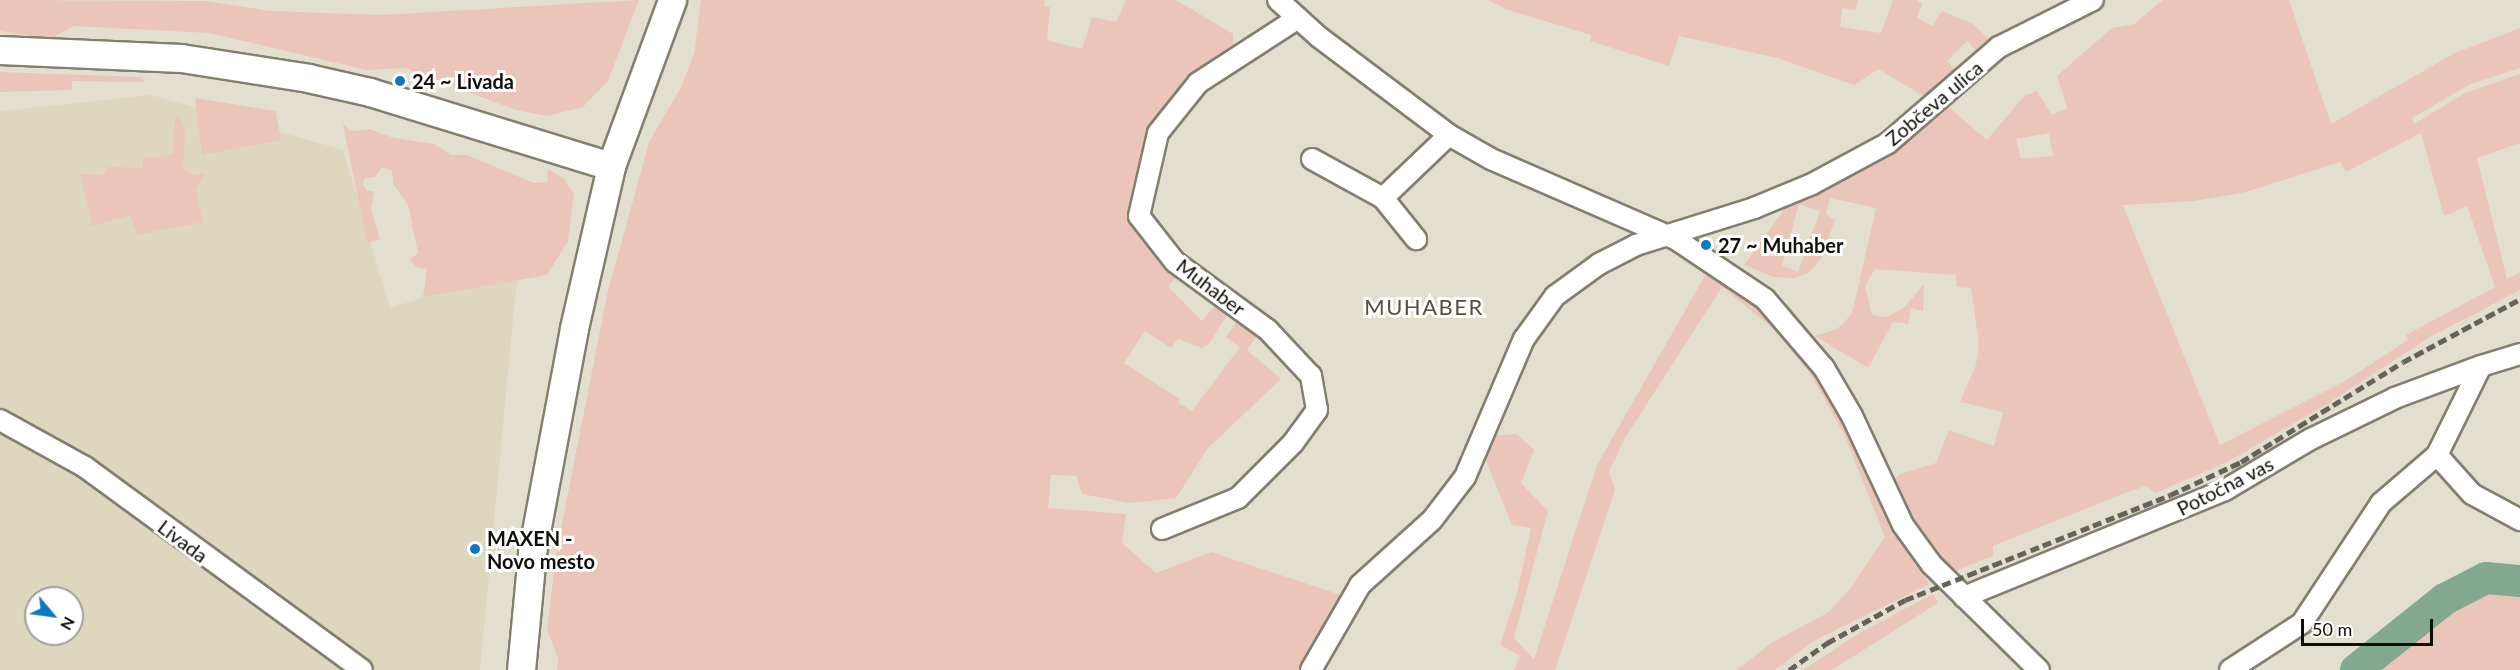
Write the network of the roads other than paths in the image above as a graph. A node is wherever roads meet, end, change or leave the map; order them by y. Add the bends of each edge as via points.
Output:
1 (672, 0) edge
2 (2092, 0) edge
3 (1281, 1) edge
4 (1298, 18) junction
5 (0, 50) edge
6 (1449, 135) junction
7 (1312, 159) dead end
8 (611, 166) junction
9 (1383, 198) junction
10 (1670, 236) junction
11 (1416, 239) dead end
12 (2520, 354) edge
13 (2481, 366) junction
14 (0, 420) edge
15 (2437, 455) junction
16 (2520, 520) edge
17 (1162, 529) dead end
18 (1964, 597) junction
19 (362, 670) edge
20 (521, 670) edge
21 (1311, 670) edge
22 (2039, 670) edge
23 (2230, 670) edge

1 - 8 street
2 - 10 street, Zobčeva ulica via 1999,46 1888,143 1812,184
3 - 4 street
4 - 6 street
4 - 17 street, Muhaber via 1198,83 1158,133 1138,216 1175,262 1268,330 1311,376 1317,410 1293,443 1238,498
5 - 8 street via 181,58 308,78 370,92
6 - 9 street
6 - 10 street via 1491,159
7 - 9 street
8 - 20 street via 544,474
9 - 11 street
10 - 18 street via 1708,257 1765,300 1824,368 1852,416 1903,525 1932,565
10 - 21 street via 1636,245 1599,264 1555,296 1524,339 1465,477 1431,520 1360,585
12 - 13 street, Potočna vas
13 - 15 street
13 - 18 street, Potočna vas via 2395,398 2311,439 2225,490
14 - 19 street, Livada via 85,467
15 - 16 street via 2472,494
15 - 23 street via 2381,503 2302,623
18 - 22 street

